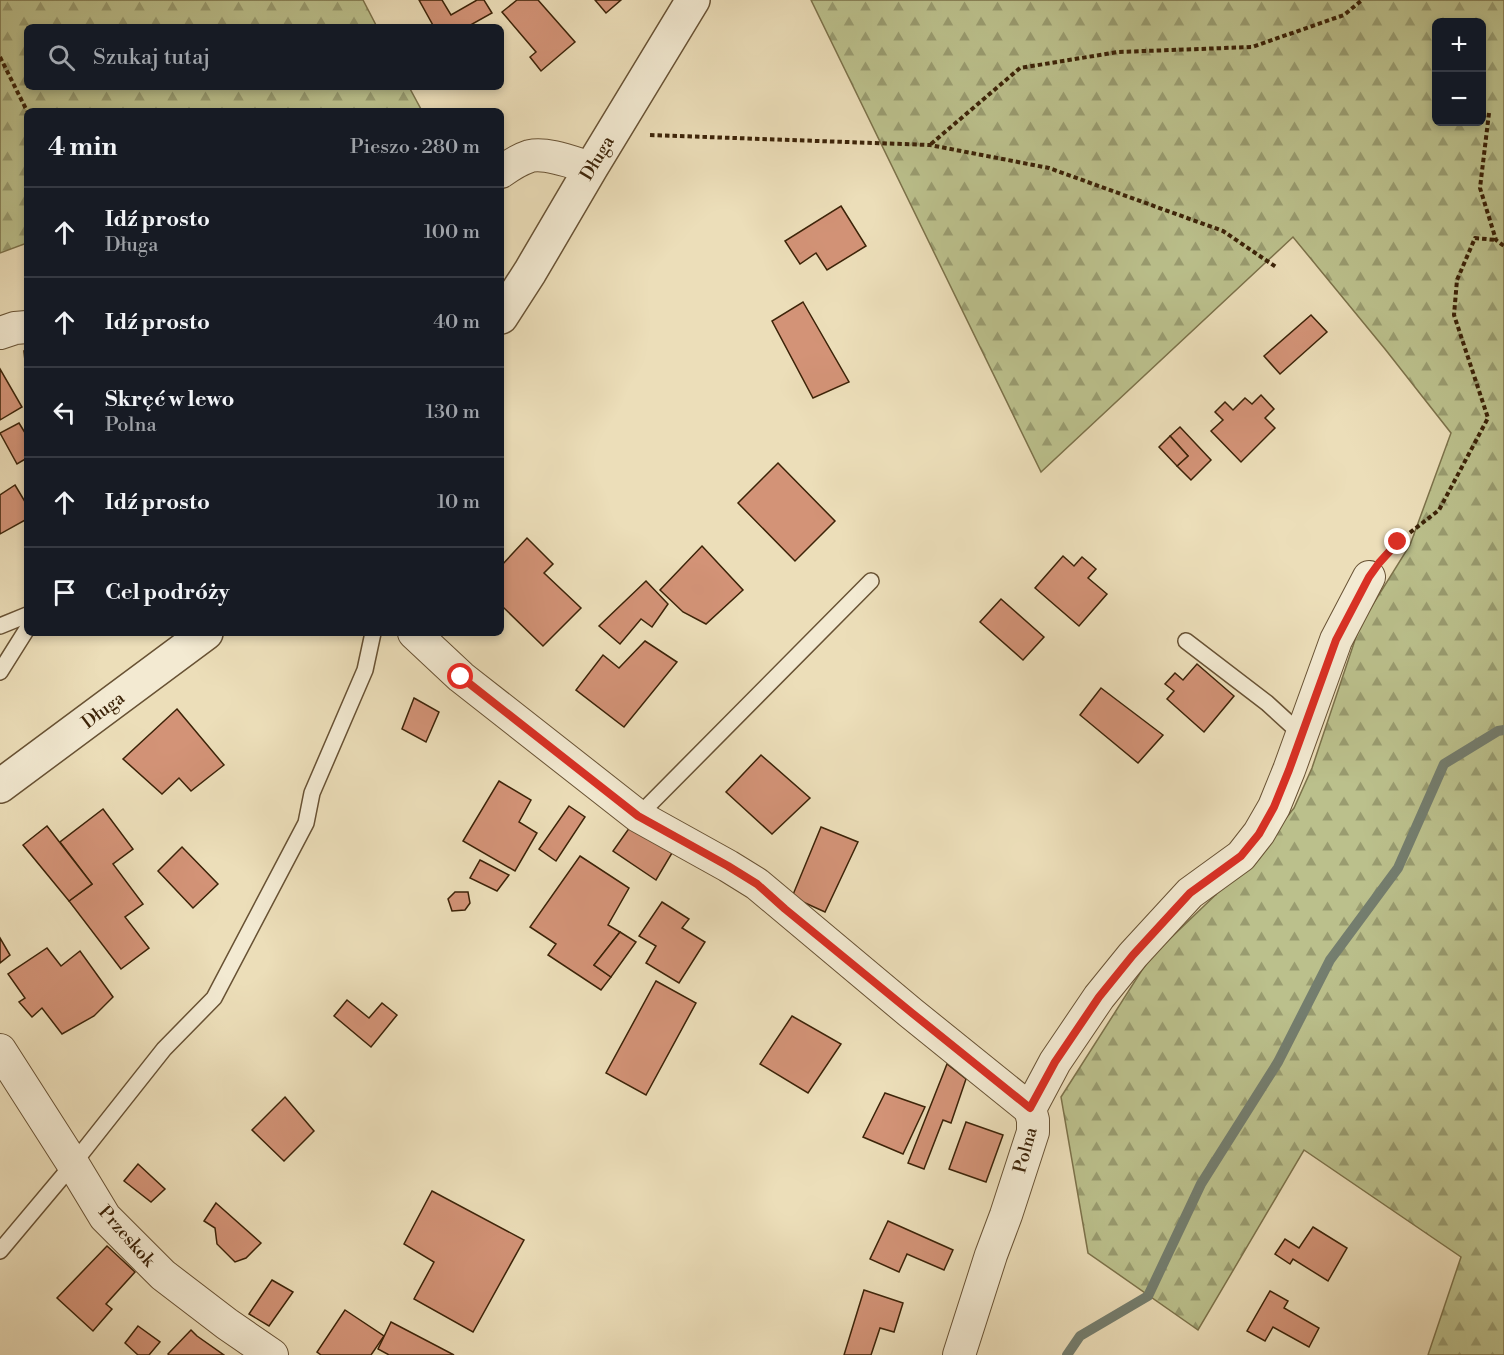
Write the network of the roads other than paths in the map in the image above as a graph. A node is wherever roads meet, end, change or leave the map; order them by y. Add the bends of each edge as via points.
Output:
1 (693, 0) edge
2 (591, 168) junction
3 (504, 170) edge
4 (504, 312) edge
5 (24, 327) edge
6 (0, 333) edge
7 (1369, 577) road end
8 (871, 581) dead end
9 (24, 616) edge
10 (0, 626) edge
11 (24, 634) edge
12 (202, 636) edge
13 (372, 636) edge
14 (417, 636) edge
15 (1186, 640) dead end
16 (0, 672) edge
17 (1302, 735) junction
18 (0, 786) edge
19 (638, 816) junction
20 (0, 1050) edge
21 (1030, 1108) junction
22 (73, 1164) junction
23 (0, 1251) edge
24 (272, 1355) edge
25 (959, 1355) edge

1 - 2 street, Długa
2 - 3 street via 558,158 531,156
2 - 4 street, Długa
5 - 6 street
7 - 17 street, Polna via 1336,640
8 - 19 lane
9 - 10 lane
11 - 16 lane
12 - 18 street, Długa
13 - 22 lane via 365,670 312,793 306,824 214,998 164,1049
14 - 19 street via 461,677
15 - 17 lane
17 - 21 street, Polna via 1274,807 1259,834 1241,856 1190,893 1133,955 1055,1062
19 - 21 street via 757,884
20 - 22 street, Przeskok
21 - 25 street, Polna via 1033,1132
22 - 23 lane
22 - 24 street, Przeskok via 105,1217 163,1275

